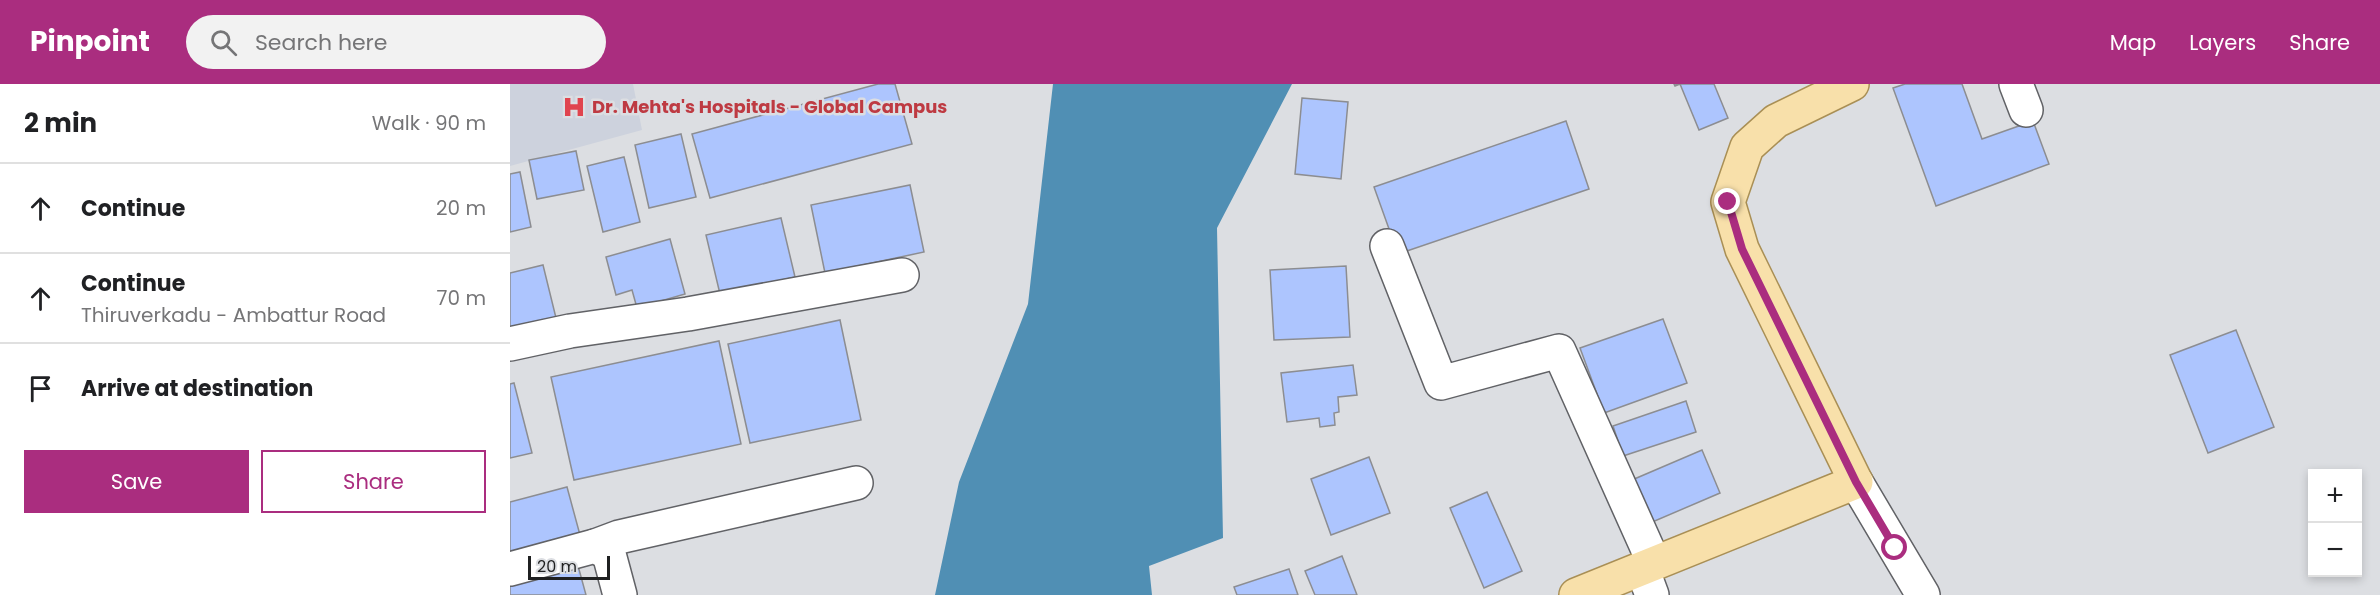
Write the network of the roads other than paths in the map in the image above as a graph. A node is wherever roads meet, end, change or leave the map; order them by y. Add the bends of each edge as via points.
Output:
1 (1842, 86) edge
2 (1387, 246) dead end
3 (902, 275) dead end
4 (510, 344) edge
5 (1856, 482) junction
6 (856, 483) dead end
7 (595, 546) junction
8 (510, 569) edge
9 (1649, 575) edge
10 (1580, 594) edge
11 (620, 595) edge
12 (1923, 595) edge

1 - 5 main road via 1776,121 1747,147 1728,202 1742,249
2 - 9 street via 1441,383 1559,351
3 - 4 street
5 - 9 main road
5 - 12 street
6 - 7 street via 631,534
7 - 8 street
7 - 11 street via 609,554
9 - 10 main road

